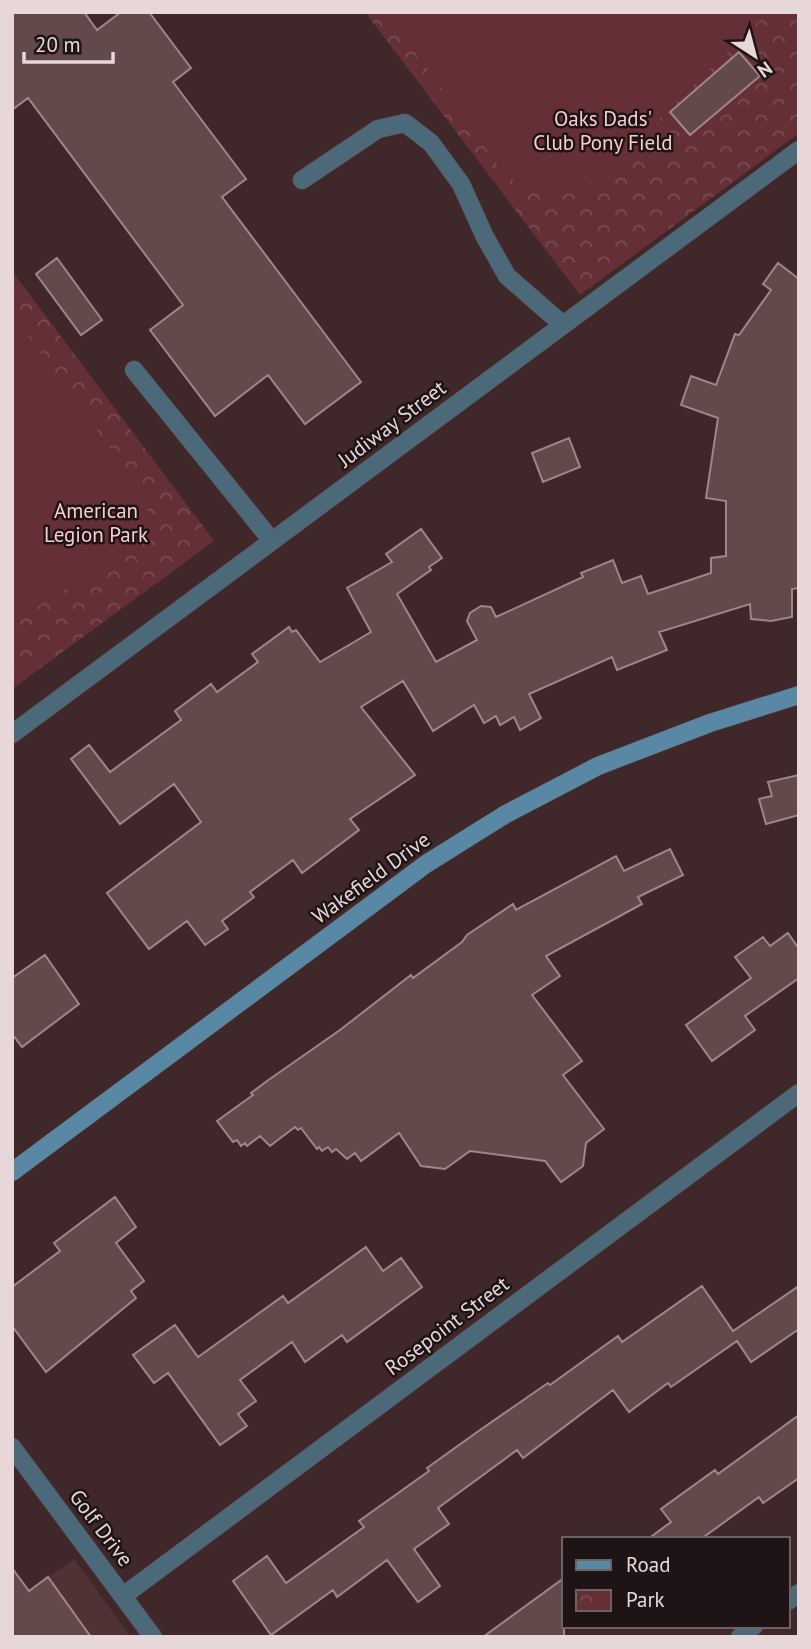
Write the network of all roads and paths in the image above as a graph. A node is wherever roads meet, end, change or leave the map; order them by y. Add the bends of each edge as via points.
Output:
1 (799, 150) edge
2 (302, 180) dead end
3 (563, 325) junction
4 (134, 370) dead end
5 (272, 541) junction
6 (799, 695) edge
7 (12, 734) edge
8 (799, 1093) edge
9 (12, 1172) edge
10 (12, 1447) edge
11 (123, 1596) junction
12 (153, 1637) edge

1 - 3 street, Judiway Street
2 - 3 street via 378,129 405,123 431,143 461,184 507,276
3 - 5 street, Judiway Street
4 - 5 street
5 - 7 street, Judiway Street
6 - 9 street, Wakefield Drive via 598,766 506,814 416,871
8 - 11 street, Rosepoint Street
10 - 11 street, Golf Drive
11 - 12 street, Golf Drive

